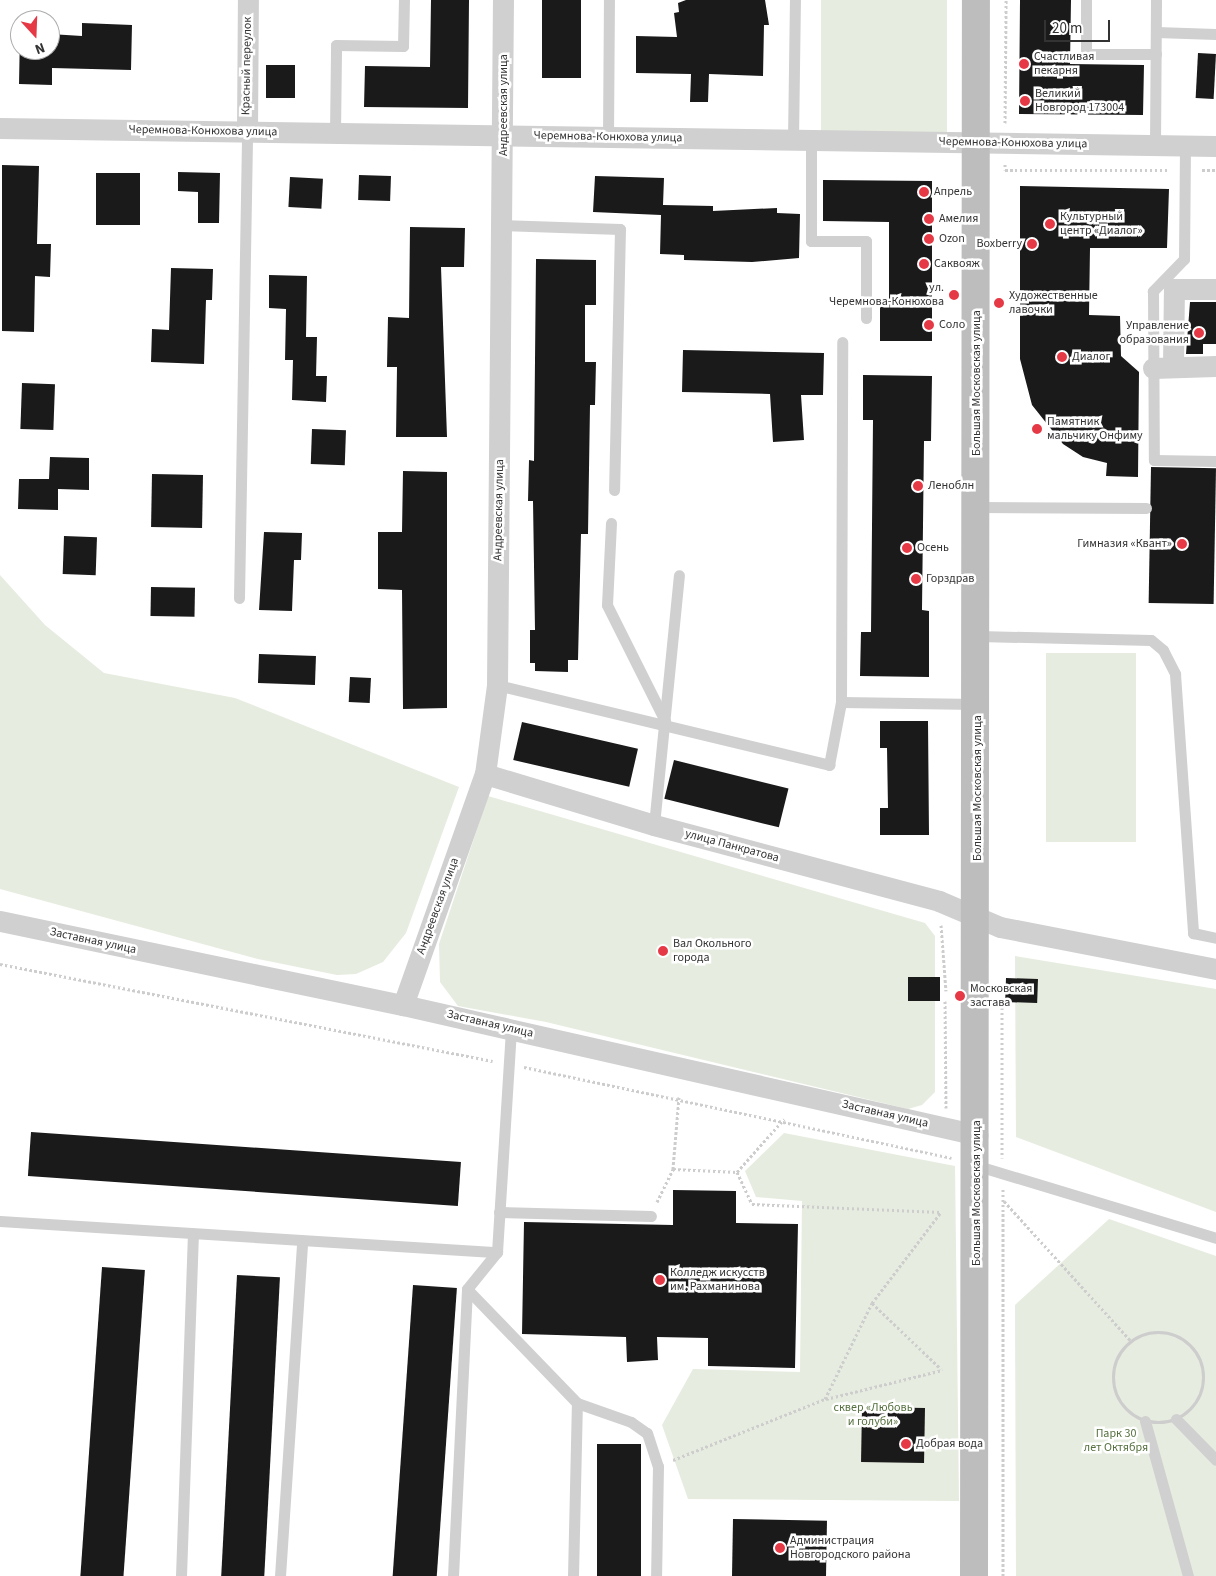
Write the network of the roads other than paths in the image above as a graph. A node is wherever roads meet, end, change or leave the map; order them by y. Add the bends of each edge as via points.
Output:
1 (248, 0) edge
2 (404, 0) edge
3 (503, 0) edge
4 (609, 0) edge
5 (795, 0) edge
6 (976, 0) edge
7 (1086, 0) edge
8 (1156, 0) edge
9 (1156, 32) junction
10 (1216, 34) edge
11 (1156, 54) junction
12 (0, 128) edge
13 (247, 131) junction
14 (335, 133) junction
15 (504, 135) junction
16 (608, 137) junction
17 (802, 140) junction
18 (976, 142) junction
19 (1155, 145) junction
20 (1185, 146) junction
21 (1216, 146) edge
22 (503, 225) junction
23 (1216, 289) edge
24 (866, 318) dead end
25 (842, 342) dead end
26 (1216, 366) edge
27 (1163, 367) junction
28 (1216, 461) edge
29 (614, 490) dead end
30 (978, 506) junction
31 (1146, 508) dead end
32 (611, 523) dead end
33 (679, 575) dead end
34 (239, 598) dead end
35 (978, 636) junction
36 (497, 685) junction
37 (841, 702) junction
38 (978, 704) junction
39 (666, 723) junction
40 (485, 774) junction
41 (654, 825) junction
42 (979, 917) junction
43 (0, 921) edge
44 (1216, 938) edge
45 (1216, 969) edge
46 (402, 1004) junction
47 (511, 1029) junction
48 (977, 1135) junction
49 (990, 1165) junction
50 (499, 1212) junction
51 (651, 1216) road end
52 (0, 1221) edge
53 (193, 1234) junction
54 (1216, 1238) edge
55 (302, 1241) junction
56 (497, 1252) junction
57 (467, 1290) junction
58 (578, 1403) junction
59 (1176, 1419) road end
60 (1145, 1421) road end
61 (1216, 1460) edge
62 (181, 1576) edge
63 (280, 1576) edge
64 (453, 1576) edge
65 (573, 1576) edge
66 (656, 1576) edge
67 (974, 1576) edge
68 (1188, 1576) edge

1 - 13 street, Красный переулок
2 - 14 lane via 403,46 336,45
3 - 15 street, Андреевская улица
4 - 16 lane
5 - 17 lane
6 - 18 main road, Большая Московская улица
7 - 11 lane via 1086,54
8 - 9 lane
9 - 10 lane
9 - 11 lane
11 - 19 lane
12 - 13 street, Черемнова-Конюхова улица
13 - 14 street, Черемнова-Конюхова улица
13 - 34 lane
14 - 15 street, Черемнова-Конюхова улица
15 - 16 street, Черемнова-Конюхова улица
15 - 22 street, Андреевская улица
16 - 17 street, Черемнова-Конюхова улица
17 - 18 street, Черемнова-Конюхова улица
17 - 24 lane via 811,241 866,241
18 - 19 street, Черемнова-Конюхова улица
18 - 30 main road, Большая Московская улица
19 - 20 street, Черемнова-Конюхова улица
20 - 21 street, Черемнова-Конюхова улица
20 - 27 lane via 1184,259 1153,291
22 - 29 lane via 620,229
22 - 36 street, Андреевская улица
23 - 27 street via 1174,288
25 - 37 lane
26 - 27 street
27 - 28 lane via 1154,460
30 - 31 lane
30 - 35 main road, Большая Московская улица
32 - 39 lane via 607,605
33 - 39 lane
35 - 38 main road, Большая Московская улица
35 - 44 lane via 1151,640 1163,650 1175,674 1193,933
36 - 39 lane
36 - 40 street, Андреевская улица
37 - 38 lane
37 - 39 lane via 829,765
38 - 42 main road, Большая Московская улица
39 - 41 lane
40 - 41 street, улица Панкратова
40 - 46 street, Андреевская улица
41 - 42 street, улица Панкратова via 939,901
42 - 45 street, улица Панкратова via 1000,927
42 - 48 main road, Большая Московская улица
43 - 46 street, Заставная улица
46 - 47 street, Заставная улица
47 - 48 street, Заставная улица
47 - 50 lane
48 - 49 main road, Большая Московская улица
49 - 54 lane
49 - 67 main road, Большая Московская улица
50 - 51 lane
50 - 56 lane
52 - 53 lane
53 - 55 lane
53 - 62 lane
55 - 56 lane
55 - 63 lane
56 - 57 lane
57 - 58 lane
57 - 64 lane
58 - 65 lane
58 - 66 lane via 631,1422 647,1432 658,1466
59 - 61 lane
60 - 68 lane

